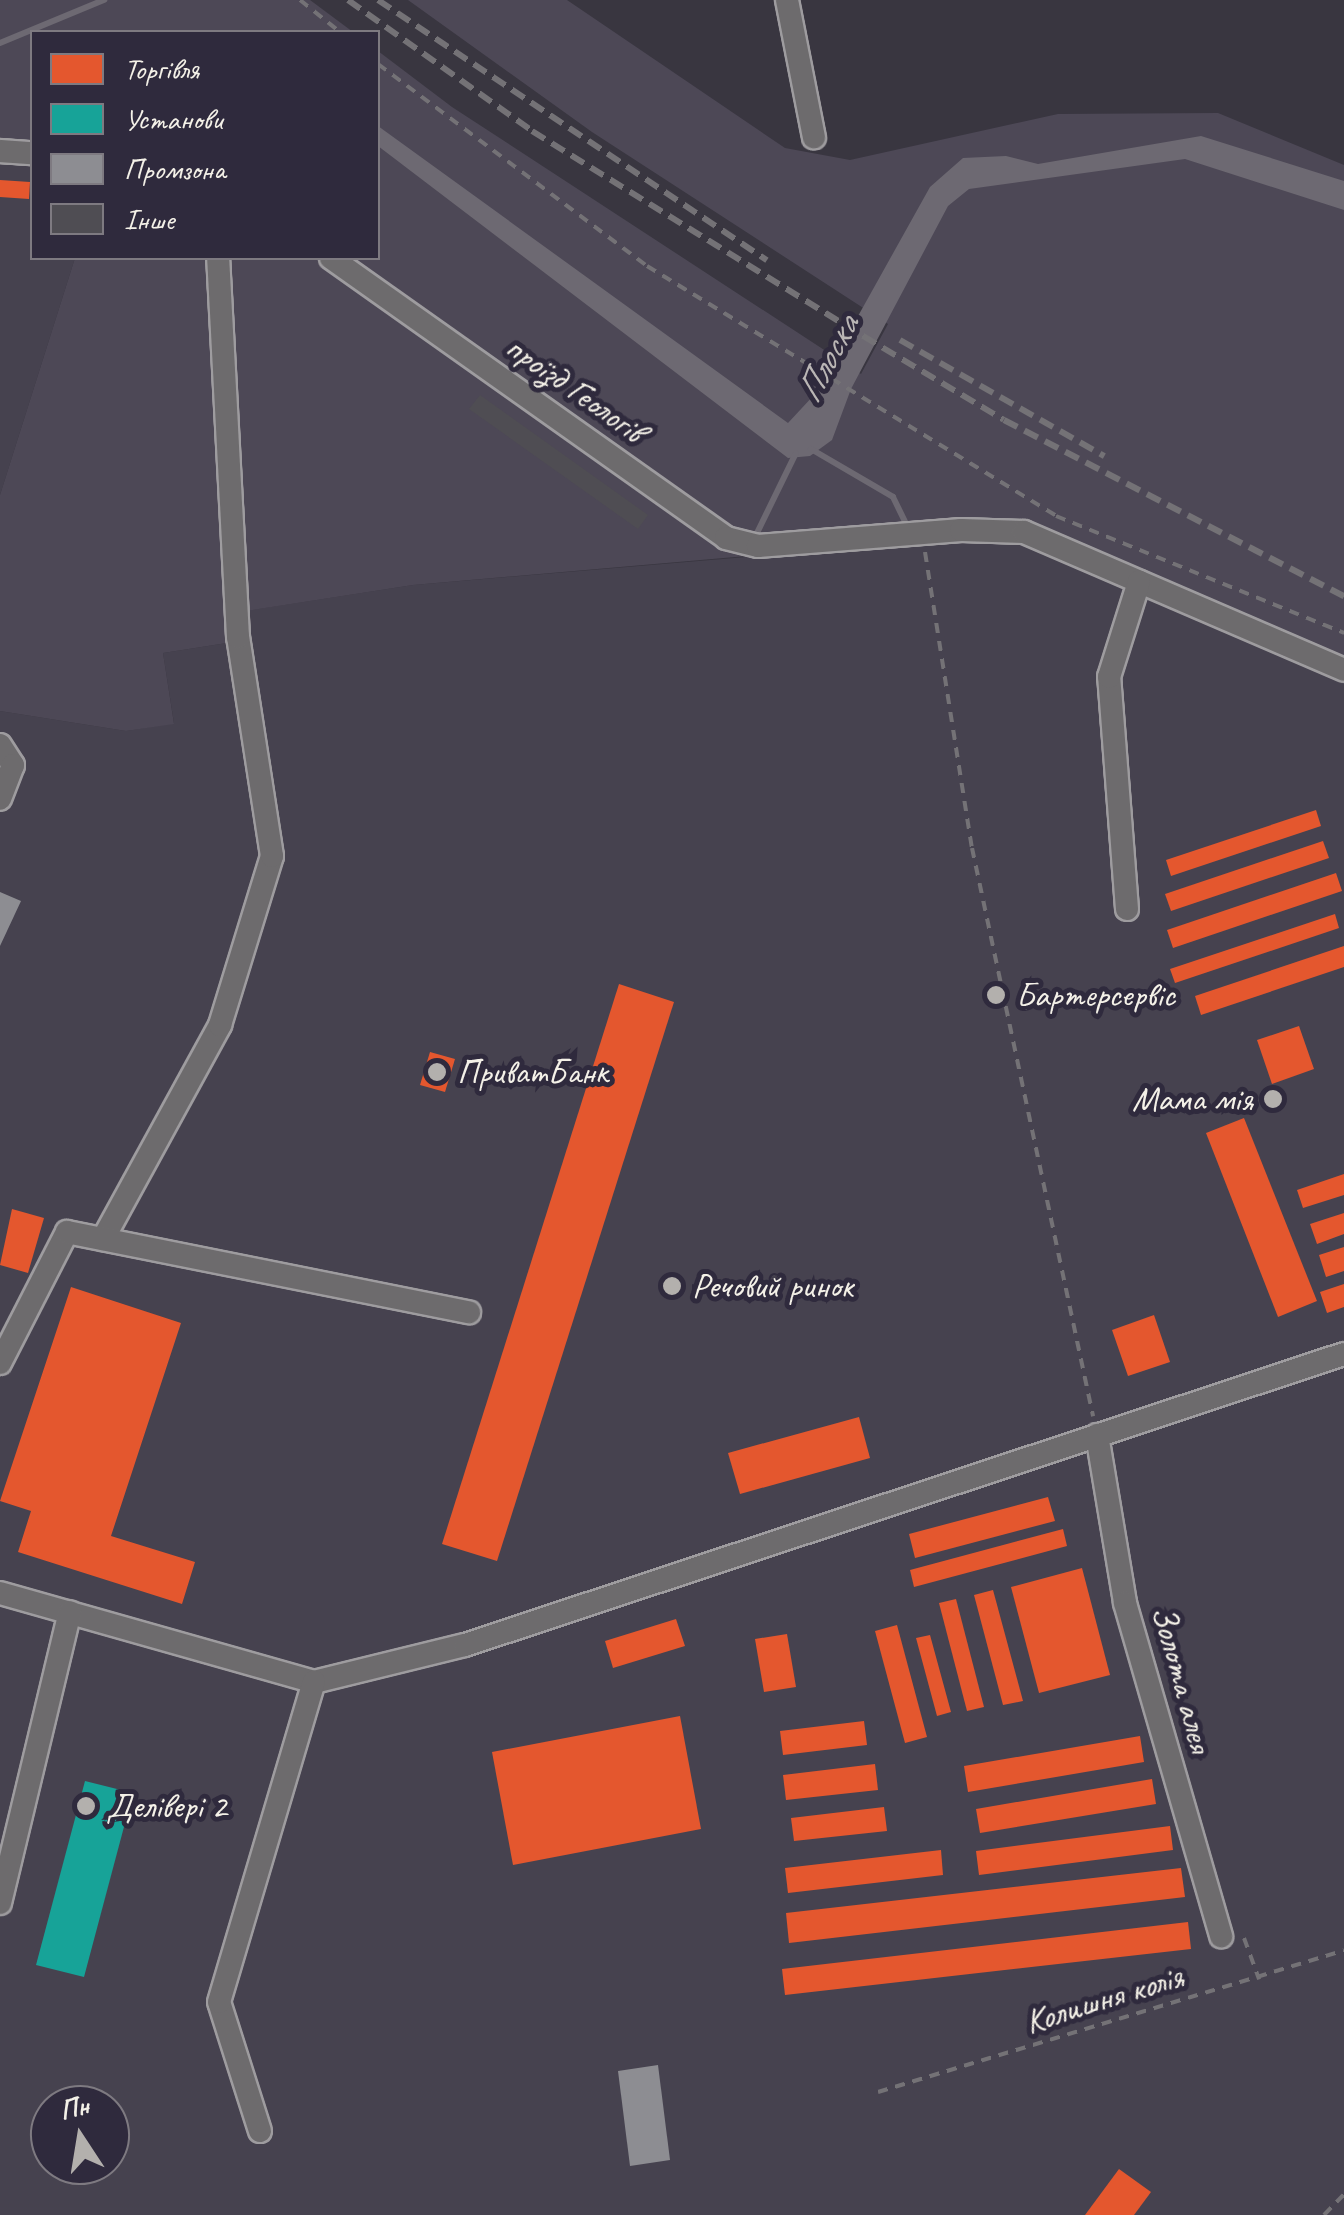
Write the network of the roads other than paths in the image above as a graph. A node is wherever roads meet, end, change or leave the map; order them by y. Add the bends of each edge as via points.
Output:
1 (787, 0) edge
2 (814, 137) dead end
3 (0, 151) edge
4 (30, 153) edge
5 (218, 260) edge
6 (333, 260) edge
7 (1139, 582) junction
8 (1344, 670) edge
9 (0, 745) edge
10 (0, 799) edge
11 (1127, 908) dead end
12 (104, 1239) junction
13 (469, 1312) dead end
14 (1344, 1354) edge
15 (0, 1363) edge
16 (1097, 1435) junction
17 (0, 1593) edge
18 (70, 1612) junction
19 (314, 1682) junction
20 (0, 1903) edge
21 (1221, 1936) road end
22 (260, 2130) dead end

1 - 2 street
3 - 4 street
5 - 12 street via 238,637 272,856 220,1025
6 - 7 street, проїзд Геологів via 726,538 758,546 1024,532
7 - 8 street, проїзд Геологів
7 - 11 street via 1110,677
9 - 10 street via 14,766
12 - 13 street
12 - 15 street via 67,1232
14 - 16 street
16 - 19 street via 466,1644
16 - 21 street, Золота алея via 1125,1604
17 - 18 street
18 - 19 street
18 - 20 street
19 - 22 street via 219,2002

